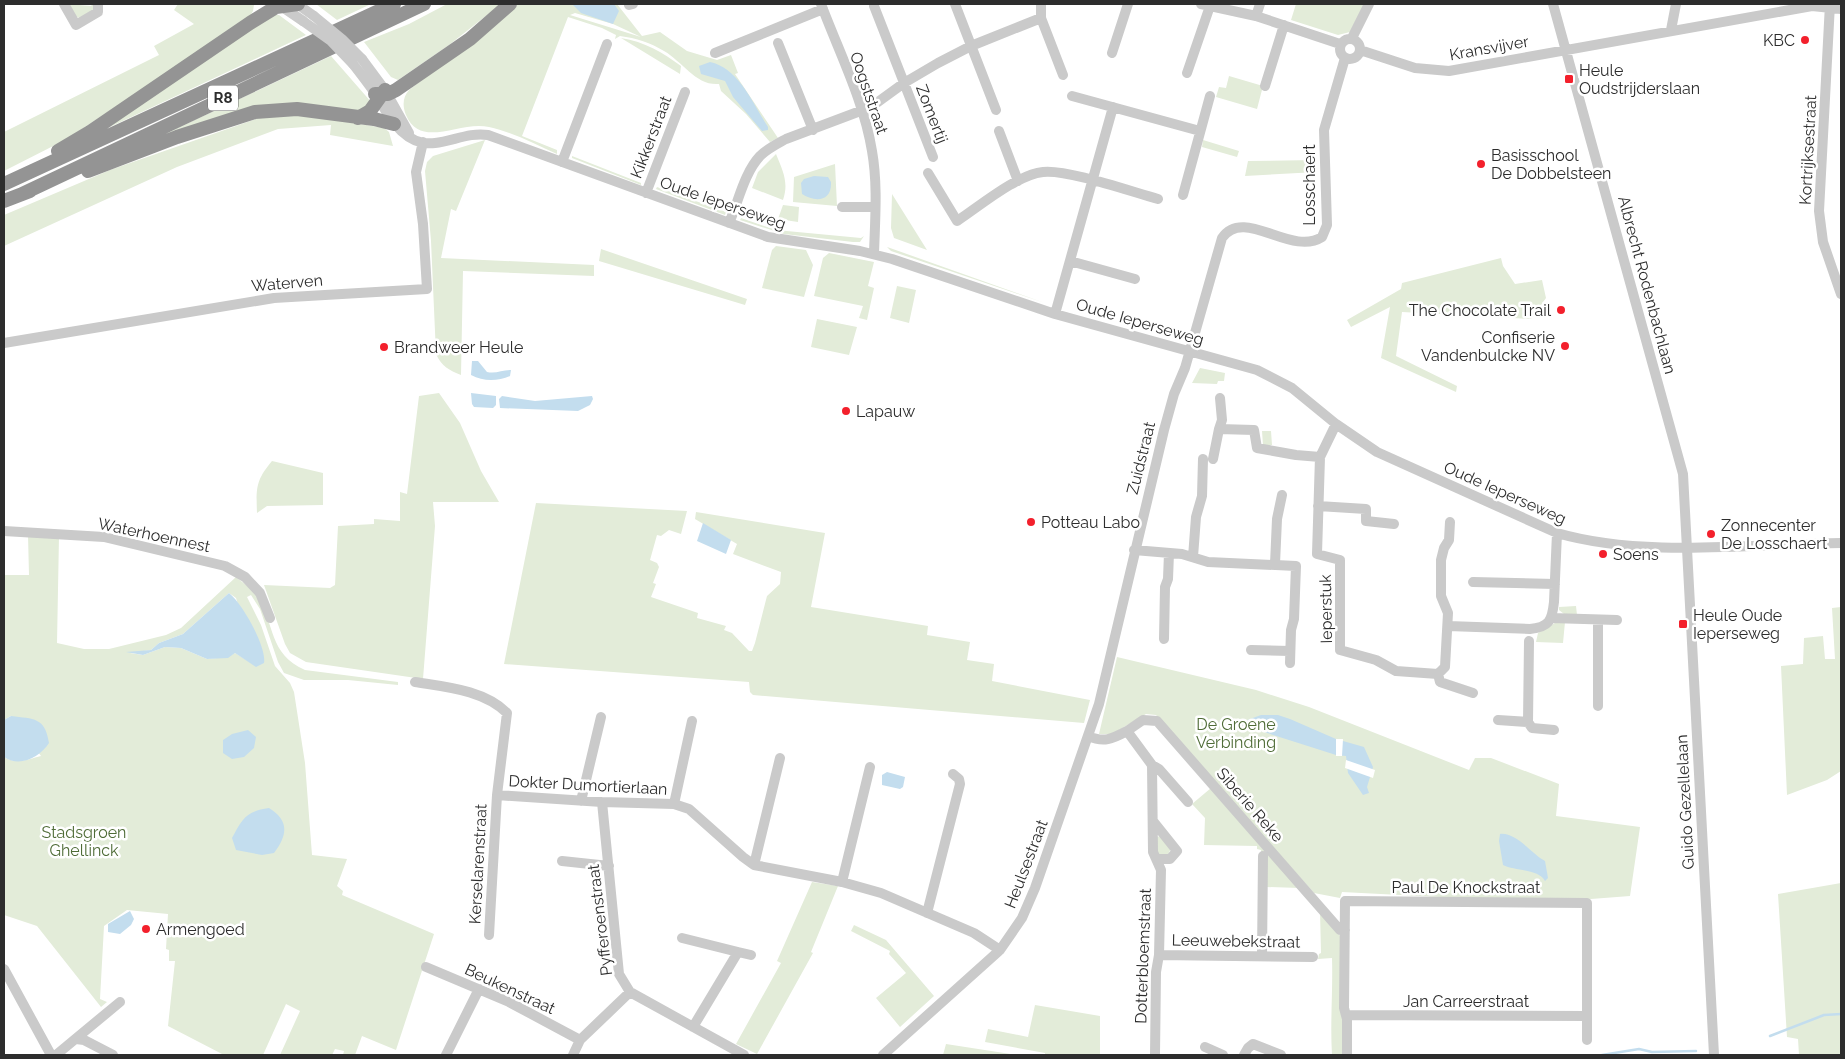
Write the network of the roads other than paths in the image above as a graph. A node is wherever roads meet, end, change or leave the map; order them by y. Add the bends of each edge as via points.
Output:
1 (64, 4) edge
2 (98, 4) edge
3 (260, 4) edge
4 (394, 4) edge
5 (424, 4) edge
6 (510, 4) edge
7 (955, 4) edge
8 (1041, 4) edge
9 (1128, 4) edge
10 (1260, 4) edge
11 (1369, 4) edge
12 (1553, 4) edge
13 (1676, 4) edge
14 (280, 5) edge
15 (1205, 5) edge
16 (1830, 5) edge
17 (822, 6) edge
18 (874, 6) dead end
19 (298, 9) edge
20 (1841, 9) edge
21 (1256, 16) junction
22 (1041, 18) junction
23 (250, 23) junction
24 (1284, 25) junction
25 (1671, 30) junction
26 (1352, 38) junction
27 (778, 43) dead end
28 (607, 44) dead end
29 (1340, 44) junction
30 (971, 46) junction
31 (1360, 50) junction
32 (1566, 50) junction
33 (715, 52) dead end
34 (1112, 53) dead end
35 (1345, 58) junction
36 (357, 62) junction
37 (1187, 73) dead end
38 (1063, 75) dead end
39 (904, 83) junction
40 (1265, 86) dead end
41 (684, 92) dead end
42 (382, 94) junction
43 (1072, 96) dead end
44 (1210, 96) dead end
45 (1113, 107) junction
46 (862, 110) junction
47 (996, 110) dead end
48 (358, 118) junction
49 (394, 124) junction
50 (813, 130) junction
51 (999, 131) dead end
52 (1200, 131) junction
53 (419, 140) junction
54 (933, 157) dead end
55 (562, 162) junction
56 (928, 173) dead end
57 (1018, 181) junction
58 (1092, 181) junction
59 (4, 184) edge
60 (646, 193) junction
61 (22, 194) junction
62 (1183, 195) dead end
63 (1158, 199) dead end
64 (4, 201) edge
65 (842, 207) dead end
66 (875, 207) junction
67 (729, 224) junction
68 (874, 254) junction
69 (1070, 261) junction
70 (1135, 279) dead end
71 (1841, 294) edge
72 (1055, 314) junction
73 (4, 343) edge
74 (1190, 352) junction
75 (1220, 398) dead end
76 (1336, 424) junction
77 (1219, 429) junction
78 (1320, 457) junction
79 (1282, 495) dead end
80 (1318, 506) junction
81 (1450, 522) dead end
82 (1394, 524) dead end
83 (4, 531) edge
84 (1557, 533) junction
85 (1841, 542) edge
86 (1687, 548) junction
87 (1134, 550) junction
88 (1169, 553) junction
89 (1193, 556) junction
90 (1275, 564) junction
91 (1472, 582) dead end
92 (1555, 584) junction
93 (270, 618) dead end
94 (1551, 618) junction
95 (1598, 620) junction
96 (1617, 620) dead end
97 (1448, 626) junction
98 (1529, 635) junction
99 (1164, 639) dead end
100 (1251, 650) dead end
101 (1290, 651) junction
102 (1108, 663) joint
103 (1290, 664) dead end
104 (1438, 674) junction
105 (415, 682) dead end
106 (1473, 693) dead end
107 (1598, 706) dead end
108 (601, 717) dead end
109 (1498, 720) dead end
110 (692, 721) dead end
111 (1528, 722) junction
112 (1554, 730) dead end
113 (1127, 731) junction
114 (1088, 736) junction
115 (780, 758) dead end
116 (1152, 766) junction
117 (870, 767) dead end
118 (953, 774) dead end
119 (497, 795) junction
120 (581, 801) junction
121 (602, 802) junction
122 (1188, 802) dead end
123 (674, 804) junction
124 (1154, 821) junction
125 (1262, 856) dead end
126 (1156, 859) junction
127 (562, 861) dead end
128 (754, 865) junction
129 (608, 866) junction
130 (842, 882) junction
131 (927, 912) junction
132 (1345, 930) junction
133 (489, 935) dead end
134 (682, 938) dead end
135 (1000, 950) junction
136 (738, 952) junction
137 (1159, 954) junction
138 (751, 955) dead end
139 (1262, 956) junction
140 (1313, 957) dead end
141 (426, 967) dead end
142 (4, 969) edge
143 (479, 989) junction
144 (630, 992) junction
145 (120, 1002) dead end
146 (1346, 1015) junction
147 (1586, 1016) junction
148 (693, 1027) junction
149 (76, 1039) junction
150 (580, 1040) junction
151 (1587, 1040) dead end
152 (1205, 1048) dead end
153 (51, 1055) edge
154 (56, 1055) edge
155 (113, 1055) edge
156 (446, 1055) edge
157 (573, 1055) edge
158 (744, 1055) edge
159 (883, 1055) edge
160 (1156, 1055) edge
161 (1223, 1055) edge
162 (1244, 1055) edge
163 (1281, 1055) edge
164 (1347, 1055) edge
165 (1714, 1055) edge

1 - 2 street via 76,25 98,12
3 - 23 highway
4 - 59 highway, R8
5 - 61 highway, R8
6 - 42 highway via 470,39 396,90
7 - 30 street
8 - 22 street
9 - 34 street
10 - 21 street
11 - 26 street
12 - 32 street, Albrecht Rodenbachlaan
13 - 25 street
14 - 19 highway
14 - 23 highway
15 - 21 street
15 - 37 street
16 - 20 street, Kransvijver
16 - 25 street, Kransvijver
16 - 71 street, Kortrijksestraat via 1819,211 1823,242
17 - 33 street
17 - 46 street, Oogststraat
18 - 39 street, Zomertij
19 - 36 street, bridge
19 - 36 street, bridge via 314,16 342,39
21 - 24 street
22 - 30 street, Zomertij
22 - 38 street
23 - 59 highway via 90,132
24 - 29 street
24 - 40 street
25 - 32 street, Kransvijver
26 - 29 street
26 - 31 street
27 - 50 street
28 - 55 street
29 - 35 street via 1340,53
30 - 39 street, Zomertij
30 - 47 street
31 - 32 street, Kransvijver via 1415,68 1450,72
31 - 35 street via 1353,58
32 - 86 street, Albrecht Rodenbachlaan via 1682,474
35 - 74 street, Losschaert via 1324,130 1326,225 1322,237 1306,242 1238,226 1226,231
36 - 42 street
39 - 46 street, Zomertij
39 - 54 street, Zomertij
41 - 60 street, Kikkerstraat
42 - 48 highway via 370,111
42 - 49 street
42 - 53 street via 401,122
43 - 45 street
44 - 52 street
45 - 52 street
45 - 58 street
46 - 50 street, Zomertij
46 - 66 street, Oogststraat via 872,151
48 - 49 highway
48 - 61 highway via 297,109 256,112 185,134
49 - 53 street
50 - 67 street, Zomertij via 786,139 761,156 750,172
51 - 57 street
52 - 62 street
53 - 55 street, Oude Ieperseweg via 433,143 470,135 488,135
53 - 73 street, Waterven via 416,172 427,289 274,298
55 - 60 street, Oude Ieperseweg
56 - 57 street via 957,221
57 - 58 street via 1051,171
58 - 63 street
58 - 69 street
60 - 67 street, Oude Ieperseweg
61 - 64 highway, R8
65 - 66 street
66 - 68 street, Oogststraat
67 - 68 street, Oude Ieperseweg via 780,240
68 - 72 street, Oude Ieperseweg
69 - 70 street
69 - 72 street
72 - 74 street, Oude Ieperseweg
74 - 76 street, Oude Ieperseweg via 1273,377 1292,388
74 - 87 street, Zuidstraat via 1174,394
75 - 77 street via 1222,420
76 - 78 street, Ieperstuk
76 - 84 street, Oude Ieperseweg via 1377,452
77 - 78 street via 1254,430 1257,448
77 - 89 street via 1208,459 1196,518
78 - 80 street, Ieperstuk
79 - 90 street via 1276,519
80 - 82 street via 1366,509 1366,521
80 - 104 street, Ieperstuk via 1316,554 1340,560 1340,650 1376,660 1396,671
81 - 97 street via 1449,540 1442,560 1441,596 1448,613
83 - 93 street, Waterhoennest via 104,537 225,566 236,570 256,589
84 - 86 street, Oude Ieperseweg via 1581,540
84 - 92 street
85 - 86 street, Oude Ieperseweg
86 - 165 street, Guido Gezellelaan
87 - 88 street
87 - 102 street, Zuidstraat
88 - 89 street
88 - 99 street
89 - 90 street via 1208,562
90 - 101 street via 1296,566
91 - 92 street
92 - 94 street
94 - 95 street
94 - 98 street
95 - 96 street
95 - 107 street
97 - 98 street
97 - 104 street via 1445,667
98 - 111 street
100 - 101 street
101 - 103 street
102 - 114 street, Heulsestraat via 1103,691
104 - 106 street via 1440,682 1447,686
105 - 119 street, Kerselarenstraat via 462,690 500,707 507,714
108 - 120 street
109 - 111 street
110 - 123 street
111 - 112 street via 1532,728
113 - 114 street via 1111,740
113 - 116 street
113 - 132 street, Siberie Reke via 1143,720 1157,721 1340,930
114 - 135 street, Heulsestraat via 1035,888 1022,918
115 - 128 street
116 - 122 street via 1159,769
116 - 124 street, Dotterbloemstraat
117 - 130 street
118 - 131 street via 959,778 960,784
119 - 120 street, Dokter Dumortierlaan
119 - 133 street, Kerselarenstraat
120 - 121 street, Dokter Dumortierlaan
121 - 123 street, Dokter Dumortierlaan
121 - 129 street, Pyfferoenstraat
123 - 128 street, Dokter Dumortierlaan via 689,809
124 - 126 street, Dotterbloemstraat via 1153,852
124 - 126 street via 1177,850 1170,859
125 - 139 street
126 - 137 street, Dotterbloemstraat via 1161,870
127 - 129 street
128 - 130 street, Dokter Dumortierlaan
129 - 144 street, Pyfferoenstraat via 620,974
130 - 131 street, Dokter Dumortierlaan via 881,893
131 - 135 street, Dokter Dumortierlaan via 986,939
132 - 146 street
132 - 147 street, Paul De Knockstraat via 1346,902 1587,903
134 - 136 street
135 - 159 street, Heulsestraat
136 - 138 street
136 - 148 street
137 - 139 street, Leeuwebekstraat
137 - 160 street, Dotterbloemstraat
139 - 140 street, Leeuwebekstraat
141 - 143 street, Beukenstraat
142 - 153 street
143 - 150 street, Beukenstraat
143 - 156 street
144 - 148 street, Pyfferoenstraat
144 - 150 street
145 - 149 street
146 - 147 street, Jan Carreerstraat
146 - 164 street
147 - 151 street
148 - 158 street, Pyfferoenstraat
149 - 154 street
149 - 155 street
150 - 157 street
152 - 161 street
162 - 163 street via 1253,1044

